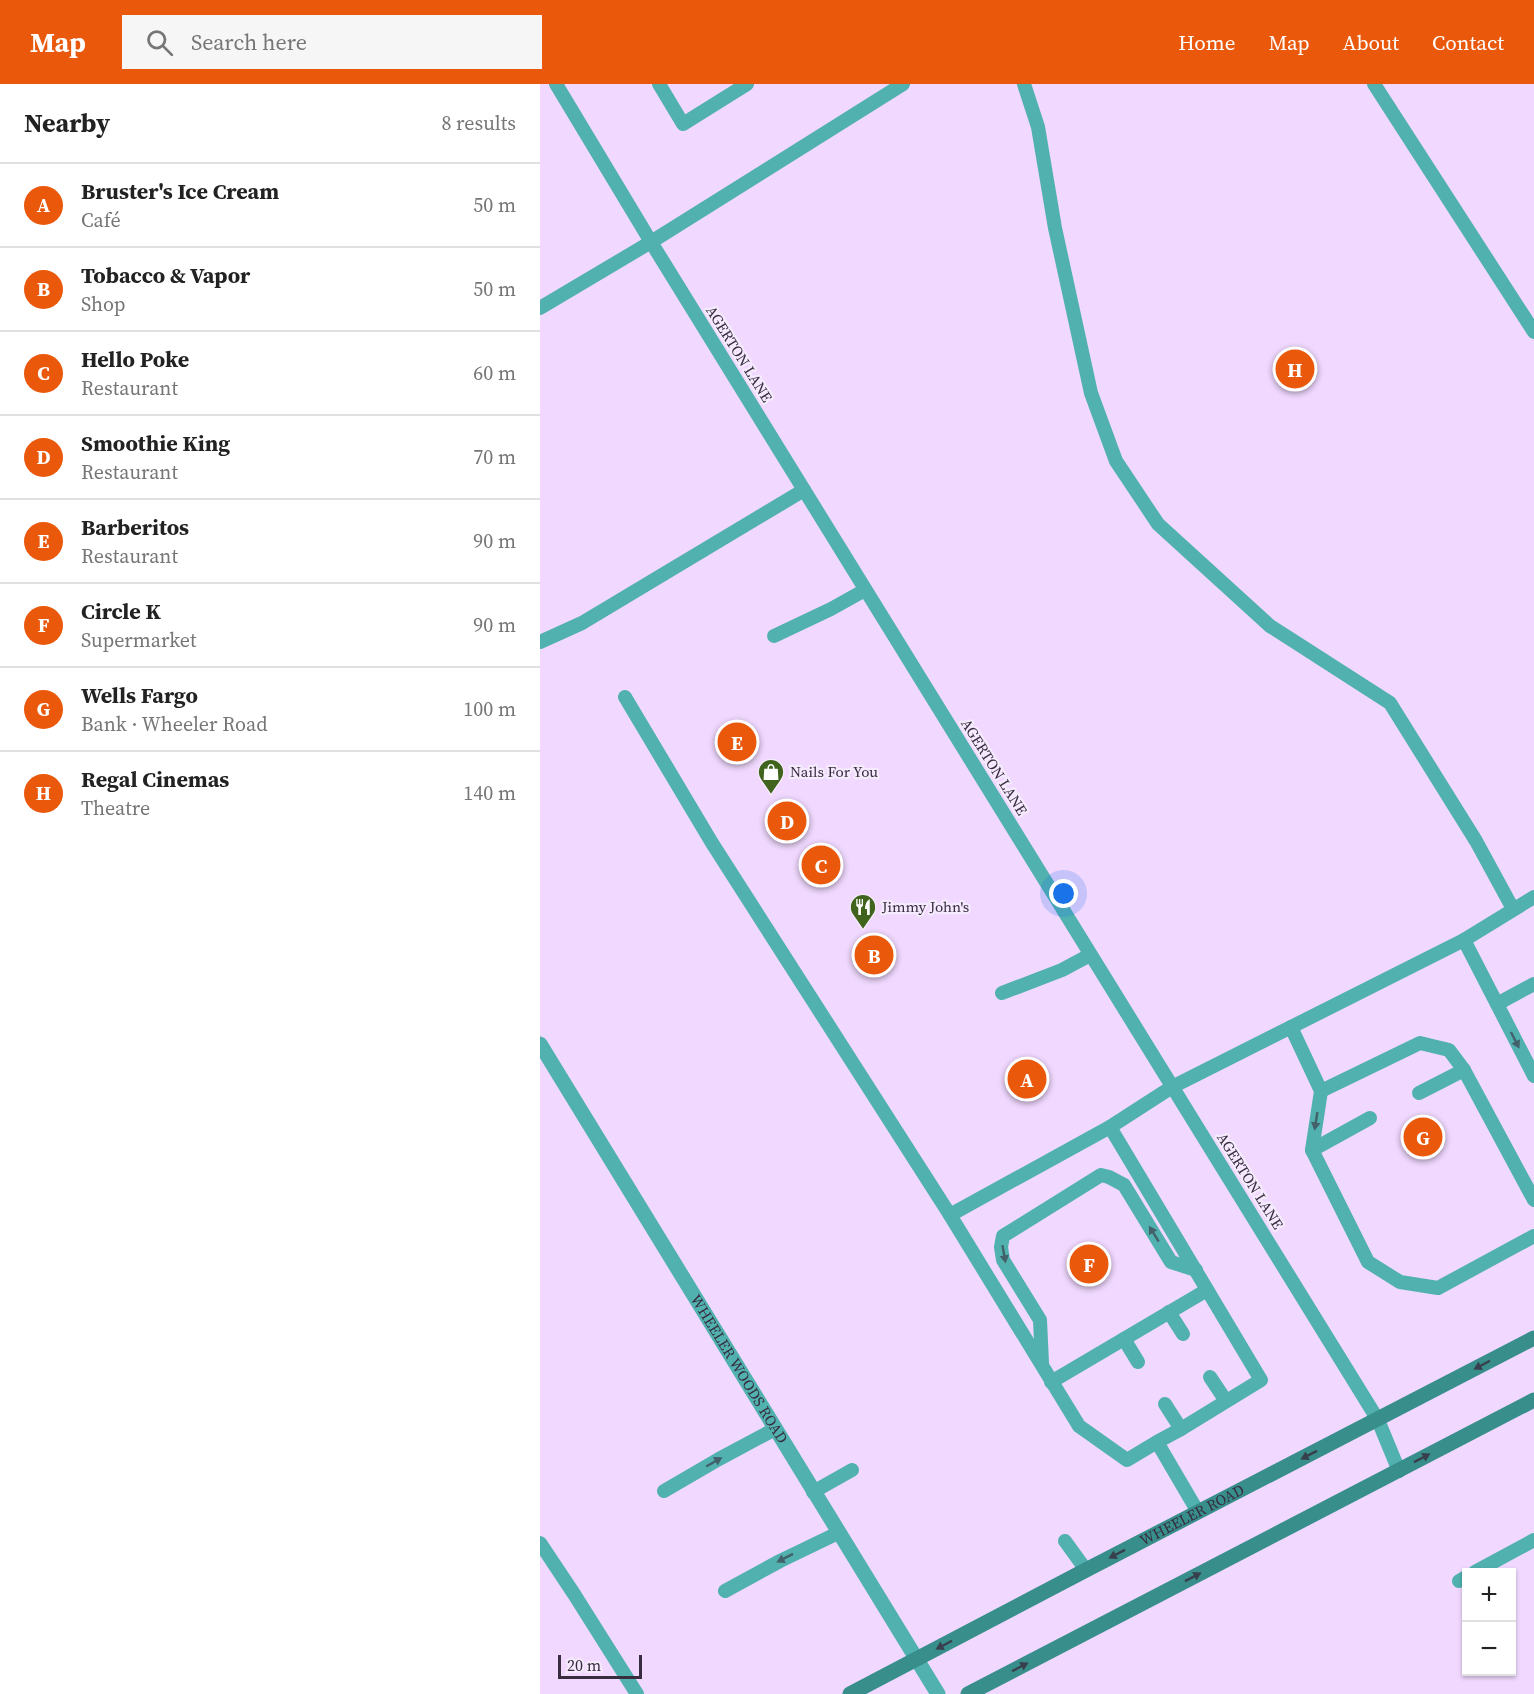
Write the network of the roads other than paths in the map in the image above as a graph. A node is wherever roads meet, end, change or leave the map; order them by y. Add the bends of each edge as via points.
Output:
1 (556, 84) edge
2 (659, 84) edge
3 (747, 84) edge
4 (903, 84) edge
5 (1024, 84) edge
6 (1374, 84) edge
7 (651, 242) junction
8 (540, 308) edge
9 (1534, 332) edge
10 (804, 490) junction
11 (865, 590) junction
12 (774, 636) dead end
13 (540, 642) edge
14 (625, 697) dead end
15 (1534, 897) edge
16 (1513, 909) junction
17 (1464, 940) junction
18 (1090, 955) junction
19 (1534, 984) edge
20 (1002, 993) dead end
21 (1497, 1004) junction
22 (1291, 1027) junction
23 (540, 1044) edge
24 (1530, 1060) edge
25 (1464, 1070) junction
26 (1534, 1076) edge
27 (1172, 1087) junction
28 (1321, 1092) junction
29 (1419, 1093) dead end
30 (1370, 1118) dead end
31 (1110, 1127) junction
32 (1312, 1150) junction
33 (1534, 1200) edge
34 (950, 1215) junction
35 (1534, 1236) edge
36 (1196, 1270) junction
37 (1207, 1290) junction
38 (1169, 1312) junction
39 (1183, 1334) dead end
40 (1534, 1338) edge
41 (1124, 1339) junction
42 (1138, 1362) dead end
43 (1042, 1365) junction
44 (1210, 1377) dead end
45 (1052, 1382) junction
46 (1534, 1400) edge
47 (1226, 1401) junction
48 (1165, 1404) dead end
49 (1378, 1420) junction
50 (775, 1430) junction
51 (1180, 1430) junction
52 (1157, 1442) junction
53 (852, 1470) dead end
54 (1399, 1471) junction
55 (664, 1491) dead end
56 (813, 1492) junction
57 (1198, 1512) junction
58 (838, 1533) junction
59 (1534, 1540) edge
60 (1065, 1541) dead end
61 (540, 1543) edge
62 (1482, 1568) edge
63 (1086, 1570) junction
64 (725, 1591) dead end
65 (915, 1660) junction
66 (637, 1694) edge
67 (850, 1694) edge
68 (938, 1694) edge
69 (968, 1694) edge

1 - 7 lane, AGERTON LANE
2 - 3 lane via 683,124
4 - 7 lane
5 - 16 lane via 1038,127 1055,228 1091,393 1116,461 1158,524 1270,626 1390,703 1476,841
6 - 9 lane
7 - 8 lane
7 - 10 lane, AGERTON LANE
10 - 11 lane, AGERTON LANE
10 - 13 lane via 582,623
11 - 12 lane
11 - 18 lane, AGERTON LANE
14 - 34 lane via 712,843
15 - 16 lane
16 - 17 lane
17 - 21 lane
17 - 22 lane
18 - 20 lane
18 - 27 lane, AGERTON LANE
19 - 21 lane
21 -> 24 lane
22 - 27 lane
22 - 28 lane
23 - 50 street, WHEELER WOODS ROAD
24 - 26 lane
25 - 28 lane via 1449,1050 1420,1043
25 - 29 lane
25 - 33 lane
27 - 31 lane
27 - 49 lane, AGERTON LANE
28 -> 32 lane
30 - 32 lane
31 - 34 lane
31 - 36 lane
32 - 35 lane via 1368,1262 1400,1282 1438,1288
34 - 43 lane
36 - 37 lane
36 -> 43 lane via 1171,1262 1124,1185 1101,1175 1004,1236 1003,1260 1040,1320
37 - 38 lane
37 - 47 lane via 1261,1380
38 - 39 lane
38 - 41 lane
40 -> 49 main road, WHEELER ROAD
41 - 42 lane
41 - 45 lane
43 - 45 lane
44 - 47 lane
45 - 52 lane via 1079,1426 1127,1460
54 -> 46 main road
47 - 51 lane
48 - 51 lane
49 - 54 lane, AGERTON LANE
49 -> 57 main road, WHEELER ROAD
55 -> 50 lane
50 - 56 street, WHEELER WOODS ROAD
51 - 52 lane
52 - 57 lane
53 - 56 lane
69 -> 54 main road
56 - 58 street, WHEELER WOODS ROAD
57 -> 63 main road, WHEELER ROAD
58 -> 64 lane
58 - 65 street, WHEELER WOODS ROAD
59 - 62 lane
60 - 63 lane
61 - 66 lane
63 -> 65 main road, WHEELER ROAD
65 - 67 main road, WHEELER ROAD
65 - 68 street, WHEELER WOODS ROAD

